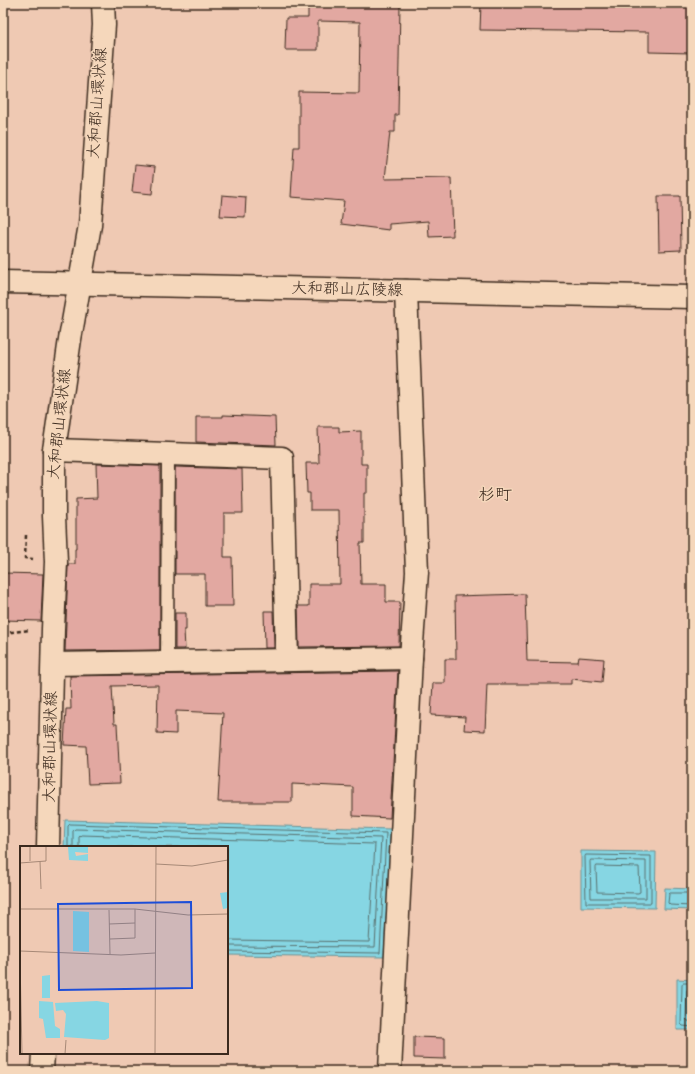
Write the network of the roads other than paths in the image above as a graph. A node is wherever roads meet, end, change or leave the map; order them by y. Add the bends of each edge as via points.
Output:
1 (104, 3) edge
2 (3, 282) edge
3 (79, 284) junction
4 (406, 291) junction
5 (692, 297) edge
6 (54, 450) junction
7 (168, 454) junction
8 (411, 658) junction
9 (287, 660) junction
10 (167, 662) junction
11 (53, 664) junction
12 (48, 846) edge
13 (43, 1054) edge
14 (42, 1071) edge
15 (390, 1071) edge

1 - 3 street, 大和郡山環状線 via 90,225
2 - 3 street, 大和郡山広陵線
3 - 4 street, 大和郡山広陵線
3 - 6 street, 大和郡山環状線
4 - 5 street, 大和郡山広陵線
4 - 8 street via 417,572
6 - 7 street
6 - 11 street, 大和郡山環状線 via 56,562
7 - 9 street via 282,458
7 - 10 lane
8 - 9 street
8 - 15 street
9 - 10 street
10 - 11 street
11 - 12 street, 大和郡山環状線
13 - 14 street

